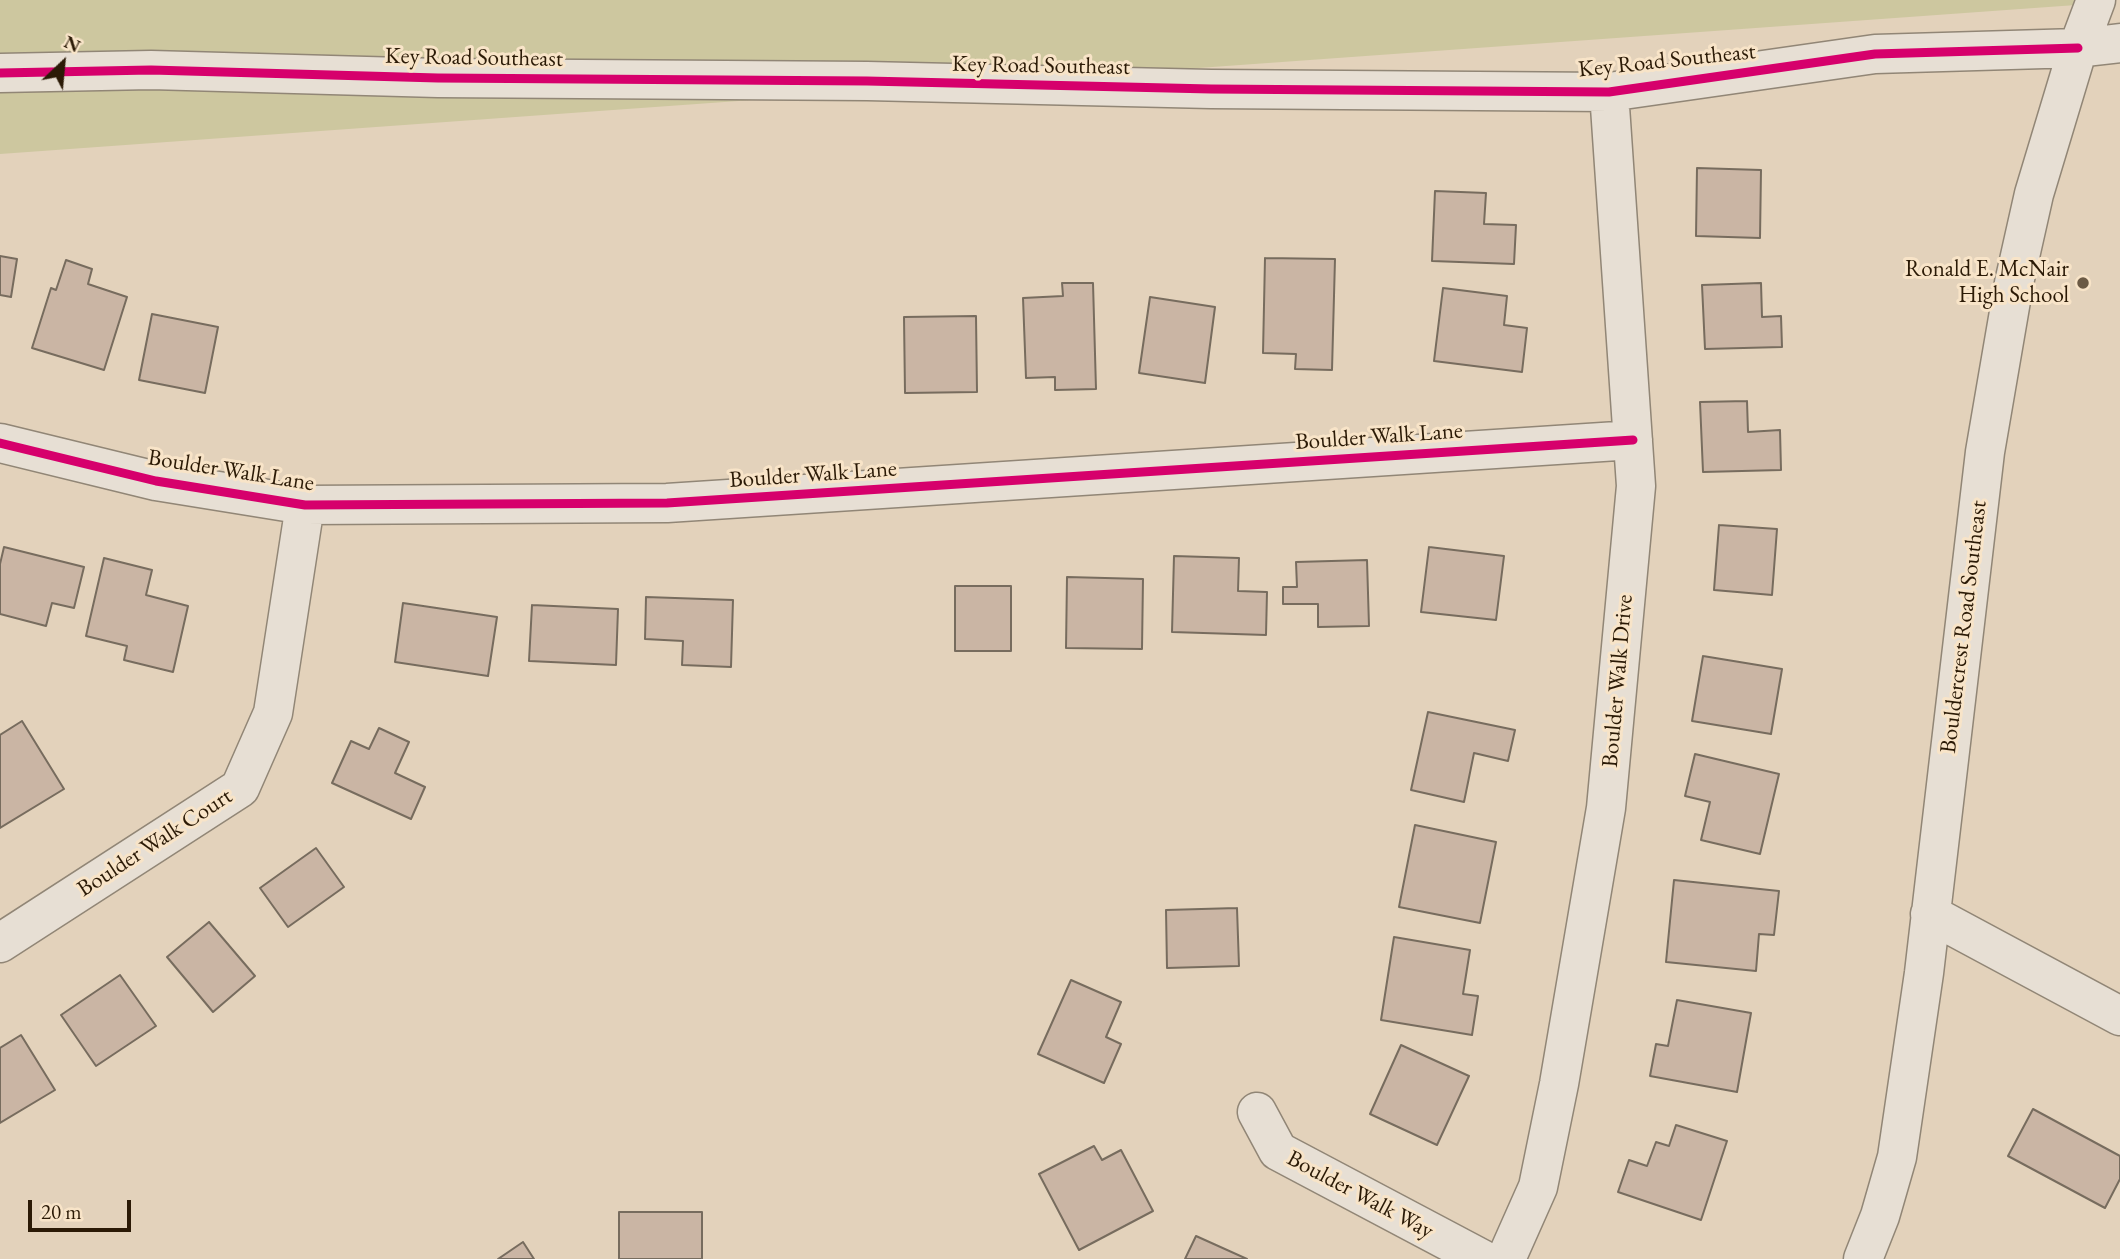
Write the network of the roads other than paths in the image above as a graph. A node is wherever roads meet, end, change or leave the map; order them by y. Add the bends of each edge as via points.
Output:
1 (2096, 0) edge
2 (2120, 43) edge
3 (2078, 47) junction
4 (0, 73) edge
5 (1609, 92) junction
6 (1633, 440) junction
7 (0, 443) edge
8 (305, 505) junction
9 (1930, 914) junction
10 (0, 943) edge
11 (2120, 1016) edge
12 (1257, 1112) dead end
13 (1482, 1259) edge
14 (1506, 1259) edge
15 (1863, 1259) edge

1 - 3 street, Bouldercrest Road Southeast
2 - 3 street, Key Road Southeast
3 - 5 street, Key Road Southeast via 1875,54
3 - 9 street, Bouldercrest Road Southeast via 2014,283 1984,452
4 - 5 street, Key Road Southeast via 150,70 438,78
5 - 6 street, Boulder Walk Drive
6 - 8 street, Boulder Walk Lane via 667,503
6 - 14 street, Boulder Walk Drive via 1636,486 1606,808 1538,1187
7 - 8 street, Boulder Walk Lane via 156,481
8 - 10 street, Boulder Walk Court via 273,713 240,788
9 - 11 street
9 - 15 street, Bouldercrest Road Southeast via 1897,1157
12 - 13 street, Boulder Walk Way via 1278,1151

